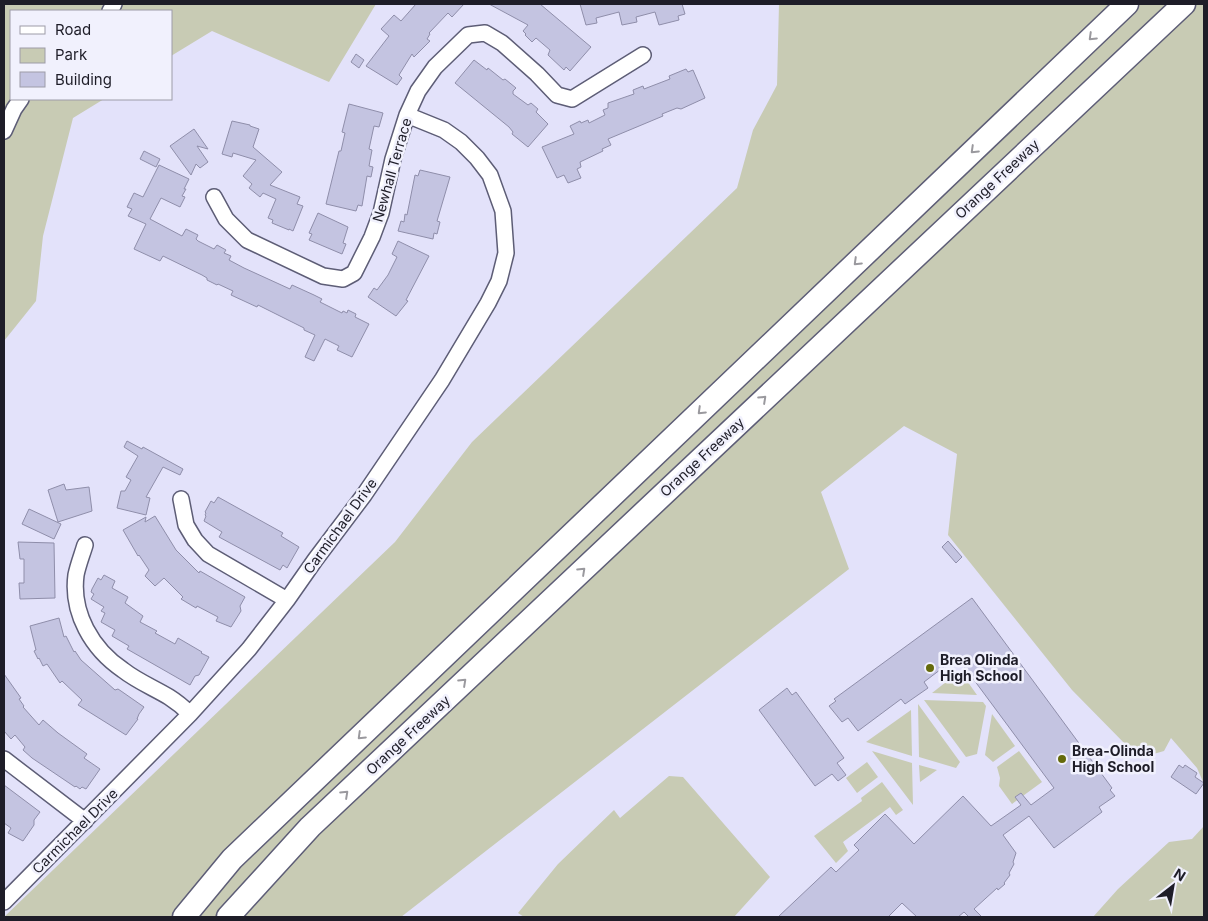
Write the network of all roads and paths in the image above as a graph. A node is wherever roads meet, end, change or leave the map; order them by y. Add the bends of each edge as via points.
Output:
1 (1127, 4) edge
2 (1184, 4) edge
3 (643, 55) dead end
4 (20, 100) edge
5 (407, 115) junction
6 (4, 131) edge
7 (214, 197) dead end
8 (181, 499) dead end
9 (85, 545) dead end
10 (287, 600) junction
11 (190, 714) junction
12 (4, 759) edge
13 (85, 821) junction
14 (310, 827) junction
15 (232, 859) junction
16 (4, 902) edge
17 (168, 917) edge
18 (184, 917) edge
19 (228, 917) edge
20 (241, 917) edge

1 -> 15 highway
14 -> 2 highway, Orange Freeway
3 - 5 street, Newhall Terrace via 572,99 557,95 537,74 485,33 468,35 435,67 418,91
4 - 6 street
5 - 7 street, Newhall Terrace via 372,237 354,274 343,279 323,276 247,240 226,219
5 - 10 street, Carmichael Drive via 444,130 477,158 490,174 503,211 504,266 488,303 442,380
8 - 10 street via 186,525 208,554
9 - 11 street via 76,575 76,602 86,629 112,662 171,698
10 - 11 street, Carmichael Drive via 249,649
11 - 13 street, Carmichael Drive
12 - 13 street
13 - 16 street, Carmichael Drive
14 - 19 highway, Orange Freeway
14 - 20 highway
15 - 17 highway
15 - 18 highway

